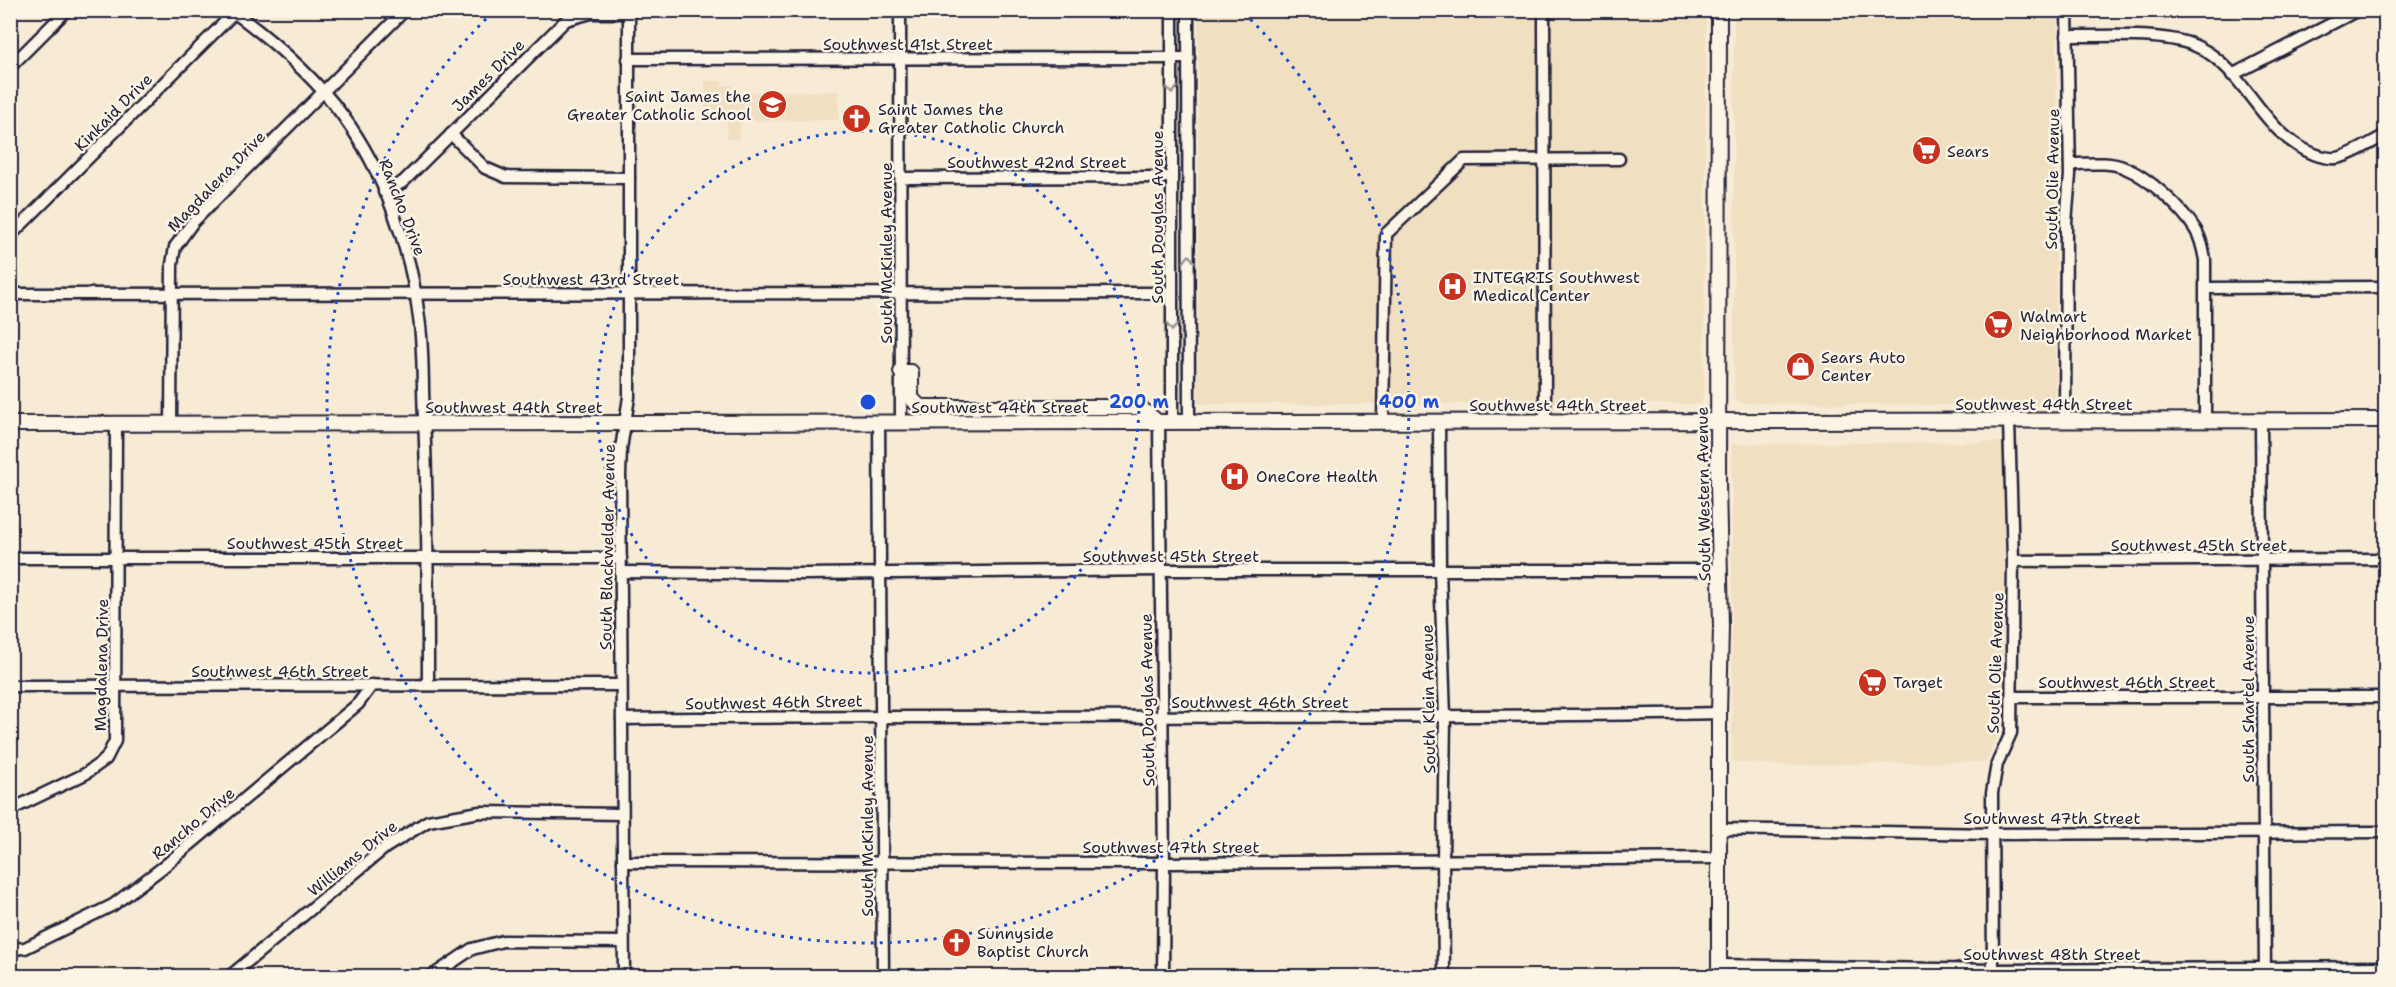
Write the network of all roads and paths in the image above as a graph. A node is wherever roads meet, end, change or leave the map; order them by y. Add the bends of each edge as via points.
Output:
1 (67, 10) edge
2 (405, 10) edge
3 (900, 10) edge
4 (1172, 10) edge
5 (1188, 10) edge
6 (1544, 10) edge
7 (1719, 10) edge
8 (2067, 10) edge
9 (2358, 10) edge
10 (234, 11) edge
11 (628, 12) edge
12 (2067, 36) junction
13 (900, 58) junction
14 (1172, 58) junction
15 (1189, 58) junction
16 (628, 59) junction
17 (10, 67) edge
18 (2232, 75) junction
19 (324, 92) junction
20 (451, 134) junction
21 (2385, 135) edge
22 (1544, 159) junction
23 (1619, 159) dead end
24 (2070, 164) junction
25 (1172, 177) junction
26 (629, 178) junction
27 (901, 178) junction
28 (384, 192) junction
29 (10, 236) edge
30 (2385, 287) edge
31 (2206, 288) junction
32 (1172, 292) junction
33 (901, 293) junction
34 (10, 294) edge
35 (171, 294) junction
36 (416, 294) junction
37 (629, 294) junction
38 (906, 372) junction
39 (2261, 420) junction
40 (2385, 420) edge
41 (1545, 421) junction
42 (1718, 421) junction
43 (2009, 421) junction
44 (2065, 421) junction
45 (2205, 421) junction
46 (1383, 422) junction
47 (1439, 422) junction
48 (879, 423) junction
49 (901, 423) junction
50 (1165, 423) junction
51 (1189, 423) junction
52 (10, 424) edge
53 (116, 424) junction
54 (171, 424) junction
55 (424, 424) junction
56 (625, 424) junction
57 (10, 558) edge
58 (428, 558) junction
59 (621, 558) junction
60 (117, 559) junction
61 (2385, 559) edge
62 (2262, 560) junction
63 (2013, 561) junction
64 (1160, 570) junction
65 (1440, 570) junction
66 (1721, 570) junction
67 (621, 572) junction
68 (881, 573) junction
69 (372, 685) junction
70 (428, 685) junction
71 (621, 685) junction
72 (10, 686) edge
73 (116, 686) junction
74 (2012, 697) junction
75 (2264, 697) junction
76 (2385, 697) edge
77 (1719, 713) junction
78 (881, 715) junction
79 (1163, 717) junction
80 (1445, 717) junction
81 (621, 719) junction
82 (10, 810) edge
83 (622, 814) junction
84 (1719, 829) junction
85 (2264, 832) junction
86 (2385, 832) edge
87 (1992, 834) junction
88 (1719, 858) junction
89 (1443, 860) junction
90 (623, 862) junction
91 (882, 862) junction
92 (1164, 863) junction
93 (623, 942) junction
94 (10, 950) edge
95 (2385, 968) edge
96 (1719, 971) edge
97 (2265, 972) edge
98 (1993, 973) edge
99 (230, 976) edge
100 (432, 976) edge
101 (624, 976) edge
102 (884, 976) edge
103 (1162, 976) edge
104 (1444, 976) edge

1 - 17 street
2 - 19 street, Magdalena Drive
3 - 13 street, South McKinley Avenue
4 - 14 street, South Douglas Avenue
5 - 15 street, South Douglas Avenue
6 - 22 street
7 - 42 main road, South Western Avenue
8 - 12 street, South Olie Avenue
9 - 18 street
10 - 19 street, Rancho Drive
10 - 29 street, Kinkaid Drive
11 - 16 street, South Blackwelder Avenue
11 - 20 street, James Drive via 591,13 566,20
12 - 18 street via 2167,38 2198,46
12 - 24 street, South Olie Avenue
13 - 14 street, Southwest 41st Street
13 - 16 street, Southwest 41st Street
13 - 27 street, South McKinley Avenue
14 - 15 street, Southwest 41st Street
14 -> 25 street, South Douglas Avenue
51 -> 15 street, South Douglas Avenue
16 - 26 street, South Blackwelder Avenue
18 - 21 street via 2269,122 2298,147 2325,158 2340,158
19 - 28 street, Rancho Drive via 355,133
19 - 35 street, Magdalena Drive via 180,237 172,255
20 - 26 street via 485,168 506,177
20 - 28 street, James Drive via 403,182
22 - 23 street
22 - 41 street
22 - 46 street via 1464,160 1386,234
24 - 31 street via 2124,167 2163,193 2194,228 2202,244
24 - 44 street, South Olie Avenue
25 - 27 street, Southwest 42nd Street
25 - 32 street, South Douglas Avenue
26 - 37 street, South Blackwelder Avenue
27 - 33 street, South McKinley Avenue
28 - 36 street, Rancho Drive
30 - 31 street
31 - 45 street
32 - 33 street, Southwest 43rd Street
32 -> 50 street, South Douglas Avenue
33 - 37 street, Southwest 43rd Street
33 - 38 street, South McKinley Avenue
34 - 35 street, Southwest 43rd Street
35 - 36 street, Southwest 43rd Street
35 - 54 street, Magdalena Drive
36 - 37 street, Southwest 43rd Street
36 - 55 street, Rancho Drive via 422,341
37 - 56 street, South Blackwelder Avenue via 629,398
38 - 49 street, South McKinley Avenue
38 - 50 main road via 911,398 920,407 1139,407
39 - 40 main road, Southwest 44th Street
39 - 45 main road, Southwest 44th Street
39 - 62 street, South Shartel Avenue
41 - 42 main road, Southwest 44th Street
41 - 47 main road, Southwest 44th Street
42 - 43 main road, Southwest 44th Street
42 - 66 main road, South Western Avenue
43 - 44 main road, Southwest 44th Street
43 - 63 street, South Olie Avenue
44 - 45 main road, Southwest 44th Street
46 - 47 main road, Southwest 44th Street
46 - 51 main road, Southwest 44th Street
47 - 65 street, South Klein Avenue
48 - 49 main road, Southwest 44th Street
48 - 56 main road, Southwest 44th Street
48 - 68 street, South McKinley Avenue
49 - 50 main road, Southwest 44th Street
50 - 51 main road, Southwest 44th Street
50 - 64 street, South Douglas Avenue
52 - 53 main road, Southwest 44th Street
53 - 54 main road, Southwest 44th Street
53 - 60 street, Magdalena Drive
54 - 55 main road, Southwest 44th Street
55 - 56 main road, Southwest 44th Street
55 - 58 street, Rancho Drive
56 - 59 street, South Blackwelder Avenue via 621,449
57 - 60 street, Southwest 45th Street
58 - 59 street, Southwest 45th Street
58 - 60 street, Southwest 45th Street
58 - 70 street, Rancho Drive
59 - 67 street, South Blackwelder Avenue
60 - 73 street, Magdalena Drive
61 - 62 street, Southwest 45th Street
62 - 63 street, Southwest 45th Street
62 - 75 street, South Shartel Avenue
63 - 74 street, South Olie Avenue
64 - 65 street, Southwest 45th Street
64 - 68 street, Southwest 45th Street
64 - 79 street, South Douglas Avenue
65 - 66 street, Southwest 45th Street
65 - 80 street, South Klein Avenue
66 - 77 main road, South Western Avenue
67 - 68 street, Southwest 45th Street
67 - 71 street, South Blackwelder Avenue
68 - 78 street, South McKinley Avenue
69 - 70 street, Southwest 46th Street
69 - 73 street, Southwest 46th Street
69 - 94 street, Rancho Drive via 358,704 121,899 26,948
70 - 71 street, Southwest 46th Street
71 - 81 street, South Blackwelder Avenue
72 - 73 street, Southwest 46th Street
73 - 82 street, Magdalena Drive via 115,741 106,759 85,774
74 - 75 street, Southwest 46th Street
74 - 87 street, South Olie Avenue via 2011,733 1994,777
75 - 76 street, Southwest 46th Street
75 - 85 street, South Shartel Avenue
77 - 80 street, Southwest 46th Street
77 - 84 main road, South Western Avenue
78 - 79 street, Southwest 46th Street
78 - 81 street, Southwest 46th Street
78 - 91 street, South McKinley Avenue
79 - 80 street, Southwest 46th Street
79 - 92 street, South Douglas Avenue
80 - 89 street, South Klein Avenue
81 - 83 street, South Blackwelder Avenue
83 - 90 street, South Blackwelder Avenue
83 - 99 street, Williams Drive via 480,812 428,821 386,847
84 - 87 street, Southwest 47th Street
84 - 88 main road, South Western Avenue
85 - 86 street, Southwest 47th Street
85 - 87 street, Southwest 47th Street
85 - 97 street, South Shartel Avenue
87 - 98 street, South Olie Avenue
88 - 89 street, Southwest 47th Street
88 - 96 main road, South Western Avenue
89 - 92 street, Southwest 47th Street
89 - 104 street, South Klein Avenue
90 - 91 street, Southwest 47th Street
90 - 93 street, South Blackwelder Avenue
91 - 92 street, Southwest 47th Street
91 - 102 street, South McKinley Avenue
92 - 103 street, South Douglas Avenue
93 - 100 street via 503,941 472,949
93 - 101 street, South Blackwelder Avenue
95 - 97 street, Southwest 48th Street
96 - 98 street, Southwest 48th Street
97 - 98 street, Southwest 48th Street

